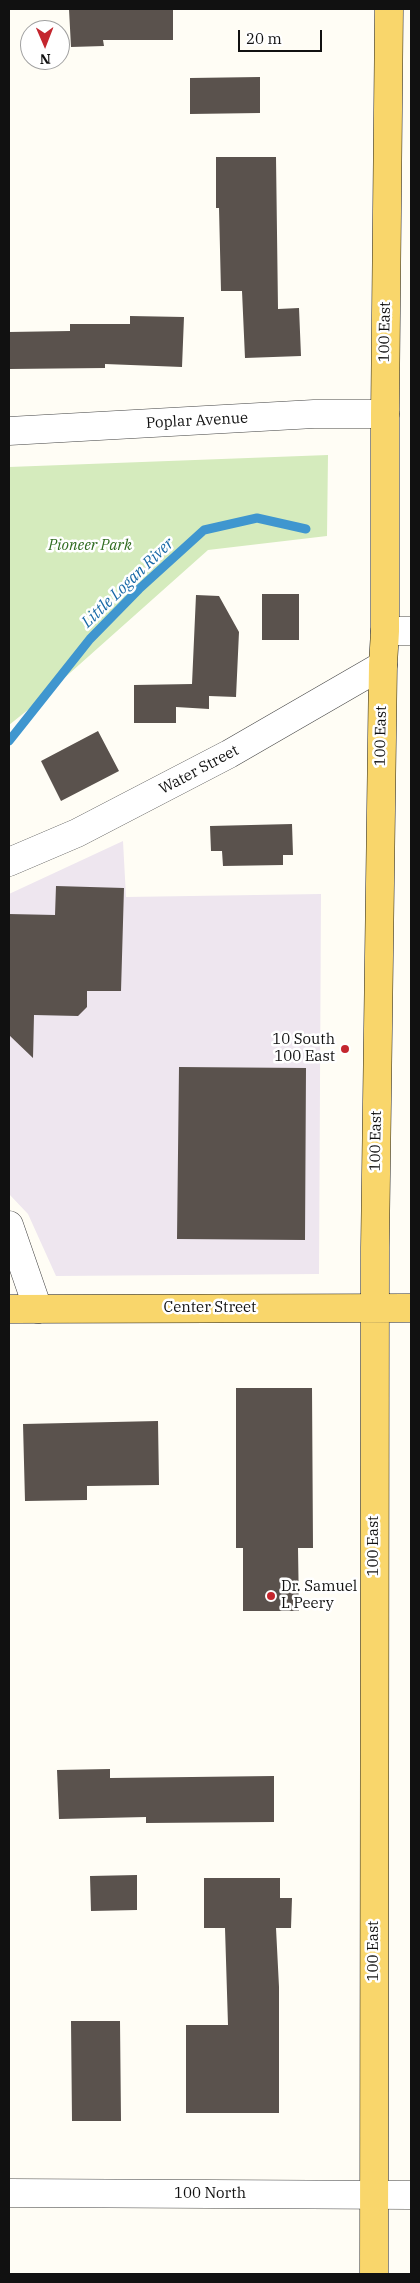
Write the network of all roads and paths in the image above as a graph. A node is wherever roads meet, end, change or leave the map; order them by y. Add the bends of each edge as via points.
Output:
1 (389, 9) edge
2 (385, 426) junction
3 (9, 431) edge
4 (398, 631) edge
5 (383, 665) junction
6 (9, 862) edge
7 (9, 1225) edge
8 (374, 1308) junction
9 (411, 1308) edge
10 (9, 1309) edge
11 (38, 1309) junction
12 (9, 2193) edge
13 (374, 2195) junction
14 (411, 2195) edge
15 (374, 2274) edge

1 - 2 main road, 100 East
2 - 3 street, Poplar Avenue via 314,414
2 - 4 main road, 100 East via 385,596
4 - 5 main road, 100 East
5 - 6 street, Water Street via 229,754 77,833
5 - 8 main road, 100 East
7 - 11 street
8 - 9 main road, Center Street
8 - 11 main road, Center Street
8 - 13 main road, 100 East
10 - 11 main road, Center Street
12 - 13 street, 100 North
13 - 14 street, 100 North
13 - 15 main road, 100 East

